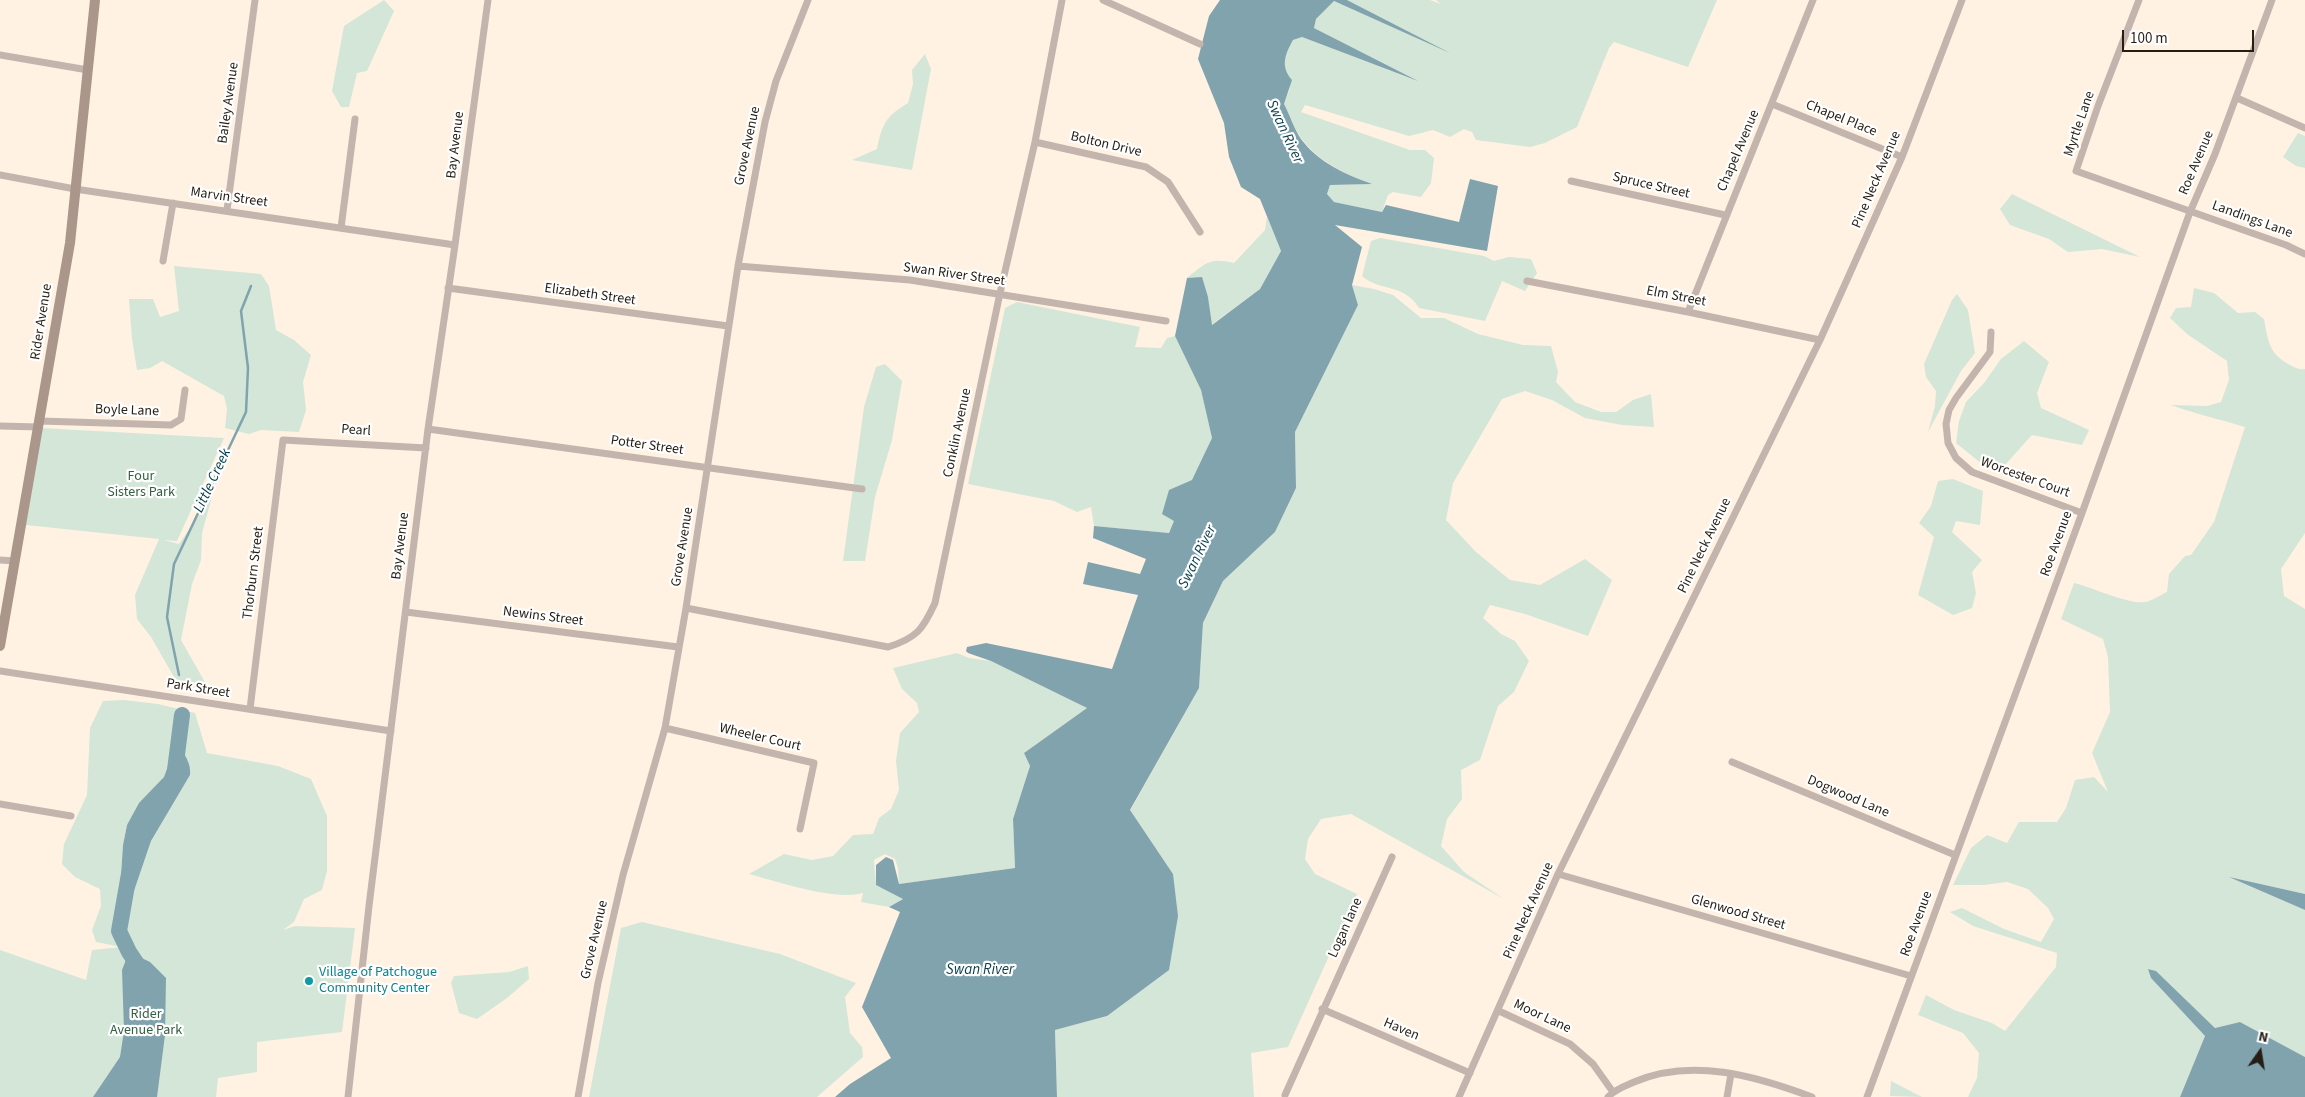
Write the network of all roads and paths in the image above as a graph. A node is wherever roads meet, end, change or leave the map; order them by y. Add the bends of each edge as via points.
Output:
1 (95, 0) edge
2 (255, 0) edge
3 (488, 0) edge
4 (808, 0) edge
5 (1062, 0) edge
6 (1103, 0) edge
7 (1813, 0) edge
8 (1962, 0) edge
9 (2139, 0) edge
10 (2272, 0) edge
11 (1200, 44) dead end
12 (0, 55) edge
13 (88, 70) junction
14 (2237, 98) junction
15 (1772, 104) junction
16 (355, 119) dead end
17 (2305, 128) edge
18 (1035, 142) junction
19 (1902, 157) junction
20 (0, 175) edge
21 (1571, 180) dead end
22 (75, 189) junction
23 (173, 203) junction
24 (227, 210) junction
25 (2190, 212) junction
26 (1725, 215) junction
27 (341, 228) junction
28 (1200, 232) dead end
29 (455, 245) junction
30 (2305, 254) edge
31 (163, 261) dead end
32 (738, 266) junction
33 (1527, 281) dead end
34 (448, 288) junction
35 (1000, 293) junction
36 (1688, 312) junction
37 (1166, 321) dead end
38 (728, 326) junction
39 (1991, 332) dead end
40 (1820, 340) junction
41 (185, 390) dead end
42 (39, 424) junction
43 (0, 426) edge
44 (428, 429) junction
45 (284, 440) joint
46 (426, 448) junction
47 (707, 467) junction
48 (862, 488) dead end
49 (2082, 513) junction
50 (0, 560) edge
51 (15, 562) junction
52 (686, 608) junction
53 (406, 612) junction
54 (0, 646) edge
55 (678, 647) junction
56 (0, 671) edge
57 (250, 710) junction
58 (665, 728) junction
59 (392, 731) junction
60 (1732, 762) dead end
61 (0, 804) edge
62 (71, 816) dead end
63 (800, 829) dead end
64 (1955, 855) junction
65 (1392, 856) dead end
66 (1558, 874) junction
67 (1911, 976) junction
68 (1322, 1009) junction
69 (1498, 1012) junction
70 (1470, 1073) junction
71 (1731, 1074) junction
72 (1611, 1094) edge
73 (1285, 1095) dead end
74 (348, 1097) edge
75 (578, 1097) edge
76 (1459, 1097) edge
77 (1728, 1097) edge
78 (1812, 1097) edge
79 (1867, 1097) edge

1 - 13 street, Rider Avenue
2 - 24 street, Bailey Avenue
3 - 29 street, Bay Avenue
4 - 32 street, Grove Avenue via 776,81 766,118
5 - 18 street, Conklin Avenue
6 - 11 street
7 - 15 street, Chapel Avenue
8 - 19 street, Pine Neck Avenue
9 - 25 street, Myrtle Lane via 2076,171
10 - 14 street, Roe Avenue
12 - 13 street
13 - 22 street, Rider Avenue
14 - 17 street
14 - 25 street, Roe Avenue
15 - 19 street, Chapel Place
15 - 26 street, Chapel Avenue
16 - 27 street
18 - 28 street, Bolton Drive via 1146,166 1168,182
18 - 35 street, Conklin Avenue
19 - 40 street, Pine Neck Avenue
20 - 22 street, Marvin Street
21 - 26 street, Spruce Street
22 - 23 street, Marvin Street
22 - 42 street, Rider Avenue via 70,243
23 - 24 street, Marvin Street
23 - 31 street
24 - 27 street, Marvin Street
25 - 30 street, Landings Lane
25 - 49 street, Roe Avenue
26 - 36 street, Chapel Avenue
27 - 29 street, Marvin Street
29 - 34 street, Bay Avenue
32 - 35 street, Swan River Street via 910,280
32 - 38 street, Grove Avenue
33 - 36 street, Elm Street
34 - 38 street, Elizabeth Street
34 - 44 street, Bay Avenue
35 - 37 street, Swan River Street
35 - 52 street, Conklin Avenue via 935,603 925,626 913,637 888,647
36 - 40 street, Elm Street
38 - 47 street, Grove Avenue
39 - 49 street, Worcester Court via 1990,352 1949,410 1946,424 1948,443 1956,458 1972,472
40 - 66 street, Pine Neck Avenue
41 - 42 street, Boyle Lane via 181,419 171,425
42 - 43 street
42 - 51 street, Rider Avenue
44 - 46 street, Bay Avenue
44 - 47 street, Potter Street
45 - 46 street, Pearl
45 - 57 street, Thorburn Street
46 - 53 street, Bay Avenue
47 - 48 street, Potter Street
47 - 52 street, Grove Avenue
49 - 64 street, Roe Avenue
50 - 51 street
51 - 54 street, Rider Avenue
52 - 55 street, Grove Avenue
53 - 55 street, Newins Street
53 - 59 street, Bay Avenue
55 - 58 street, Grove Avenue
56 - 57 street, Park Street
57 - 59 street, Park Street
58 - 63 street, Wheeler Court via 814,763
58 - 75 street, Grove Avenue via 620,885 598,983
59 - 74 street, Bay Avenue via 368,906
60 - 64 street, Dogwood Lane
61 - 62 street
64 - 67 street, Roe Avenue
65 - 68 street, Logan lane
66 - 67 street, Glenwood Street
66 - 69 street, Pine Neck Avenue
67 - 79 street, Roe Avenue
68 - 70 street, Haven
68 - 73 street
69 - 70 street, Pine Neck Avenue
69 - 72 street, Moor Lane via 1570,1044 1593,1064
70 - 76 street, Pine Neck Avenue
71 - 72 street via 1674,1070 1650,1075
71 - 77 street
71 - 78 street via 1777,1084

